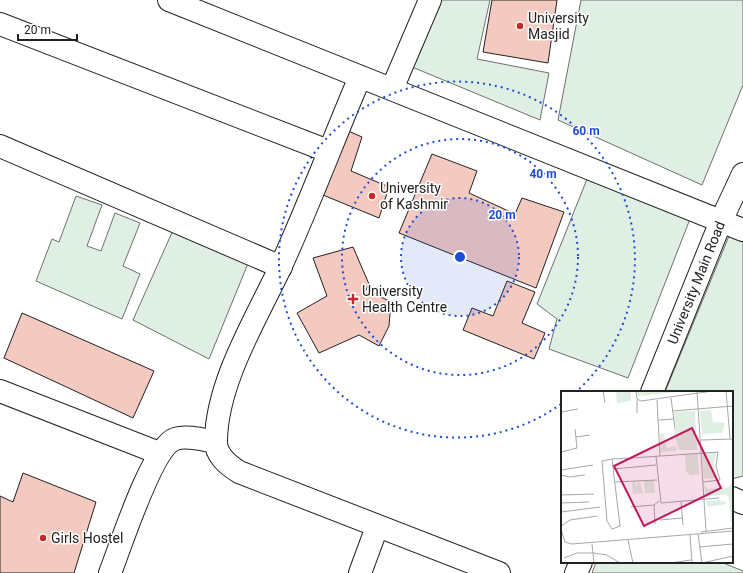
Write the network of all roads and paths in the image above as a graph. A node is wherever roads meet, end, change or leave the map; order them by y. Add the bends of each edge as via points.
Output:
1 (170, 0) edge
2 (430, 0) edge
3 (0, 24) edge
4 (360, 77) junction
5 (392, 89) junction
6 (0, 146) edge
7 (328, 151) junction
8 (743, 174) edge
9 (721, 221) junction
10 (743, 230) edge
11 (280, 267) junction
12 (0, 391) edge
13 (652, 391) edge
14 (215, 442) junction
15 (160, 454) junction
16 (733, 498) edge
17 (743, 503) edge
18 (377, 526) junction
19 (581, 563) edge
20 (110, 573) edge
21 (360, 573) edge
22 (498, 573) edge
23 (576, 573) edge

1 - 4 lane
2 - 5 lane
3 - 7 lane
4 - 5 lane
4 - 7 lane
5 - 9 lane
6 - 11 lane
7 - 11 lane
8 - 9 lane, University Main Road
9 - 10 lane
9 - 13 lane, University Main Road
11 - 14 lane via 232,373 218,417
12 - 15 lane
14 - 15 lane via 189,438 175,439
14 - 18 lane via 219,455 239,472
15 - 20 lane via 145,482
16 - 17 lane
18 - 21 lane
18 - 22 lane
19 - 23 lane

